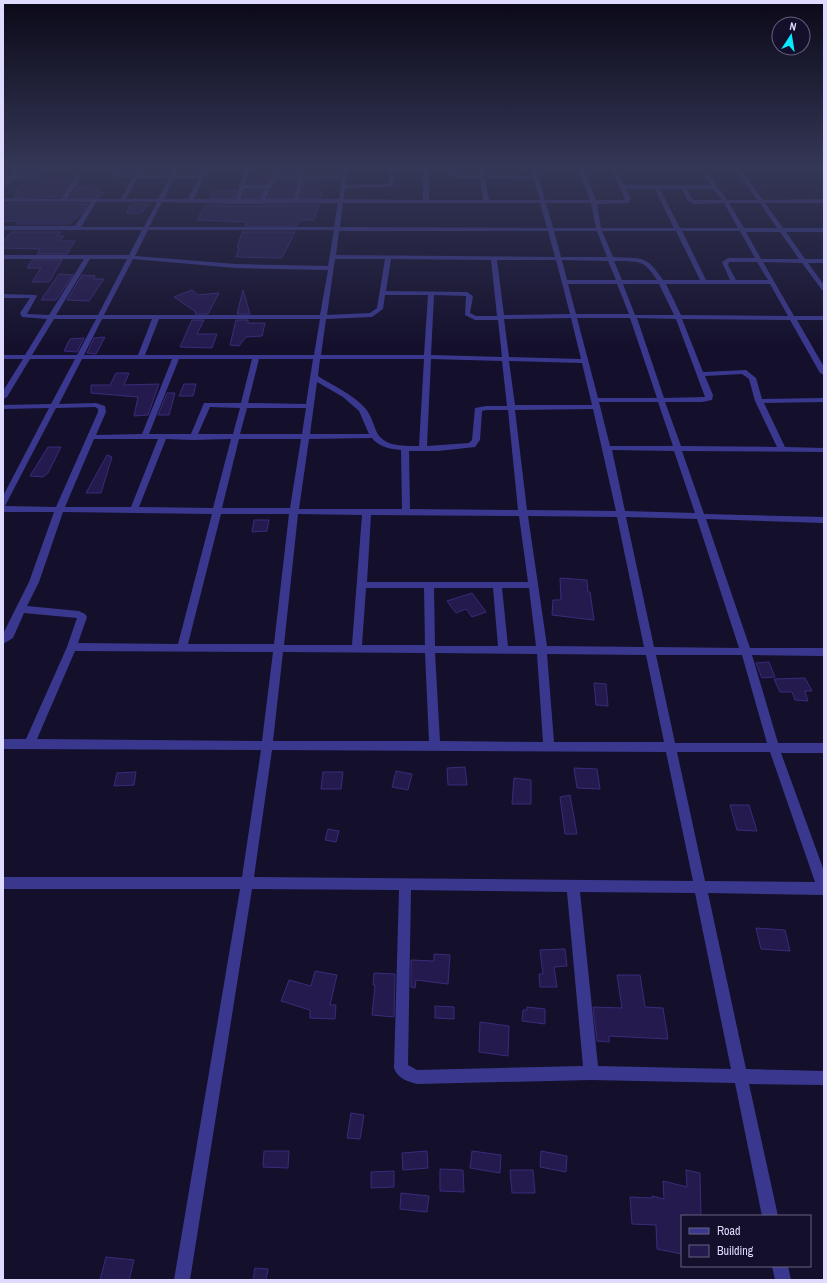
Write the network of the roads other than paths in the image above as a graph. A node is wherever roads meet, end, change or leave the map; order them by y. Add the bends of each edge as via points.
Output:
1 (3, 228) edge
2 (78, 228) joint
3 (146, 228) junction
4 (336, 229) junction
5 (550, 230) junction
6 (600, 230) junction
7 (678, 230) junction
8 (742, 230) junction
9 (781, 230) junction
10 (824, 230) edge
11 (3, 257) edge
12 (88, 257) junction
13 (130, 257) junction
14 (333, 257) junction
15 (388, 258) junction
16 (494, 258) junction
17 (559, 259) junction
18 (610, 259) junction
19 (759, 259) junction
20 (804, 260) junction
21 (824, 261) edge
22 (331, 268) junction
23 (565, 282) junction
24 (620, 282) junction
25 (663, 282) junction
26 (704, 282) junction
27 (734, 282) junction
28 (773, 282) junction
29 (824, 289) edge
30 (384, 293) junction
31 (431, 294) junction
32 (3, 296) edge
33 (574, 316) junction
34 (52, 317) junction
35 (99, 317) junction
36 (156, 317) junction
37 (633, 317) junction
38 (678, 317) junction
39 (324, 318) junction
40 (792, 318) junction
41 (824, 318) edge
42 (501, 319) junction
43 (3, 357) edge
44 (427, 357) junction
45 (28, 358) junction
46 (77, 358) junction
47 (140, 358) junction
48 (176, 358) junction
49 (256, 358) junction
50 (316, 358) junction
51 (506, 359) junction
52 (584, 361) junction
53 (824, 373) edge
54 (699, 374) junction
55 (314, 377) junction
56 (3, 397) edge
57 (660, 400) junction
58 (824, 400) edge
59 (759, 401) junction
60 (595, 404) junction
61 (244, 405) junction
62 (310, 406) junction
63 (3, 407) edge
64 (52, 407) junction
65 (511, 407) junction
66 (374, 436) junction
67 (92, 437) junction
68 (144, 438) junction
69 (162, 438) junction
70 (193, 438) junction
71 (236, 438) junction
72 (305, 438) junction
73 (423, 448) junction
74 (607, 448) junction
75 (405, 449) junction
76 (676, 450) junction
77 (782, 450) junction
78 (824, 450) edge
79 (3, 504) edge
80 (60, 508) junction
81 (3, 509) edge
82 (134, 510) junction
83 (217, 511) junction
84 (294, 511) junction
85 (367, 512) junction
86 (406, 512) junction
87 (524, 513) junction
88 (620, 514) junction
89 (699, 516) junction
90 (823, 521) edge
91 (362, 585) junction
92 (430, 585) junction
93 (497, 585) junction
94 (532, 585) junction
95 (22, 609) junction
96 (3, 640) edge
97 (72, 647) junction
98 (182, 648) junction
99 (278, 649) junction
100 (357, 649) junction
101 (430, 650) junction
102 (503, 650) junction
103 (542, 650) junction
104 (651, 651) junction
105 (746, 652) junction
106 (824, 652) edge
107 (3, 744) edge
108 (30, 744) junction
109 (268, 745) junction
110 (435, 746) junction
111 (549, 747) junction
112 (670, 747) junction
113 (774, 748) junction
114 (824, 748) edge
115 (3, 883) edge
116 (247, 883) junction
117 (405, 884) junction
118 (573, 885) junction
119 (700, 886) junction
120 (824, 888) edge
121 (591, 1073) junction
122 (742, 1076) junction
123 (824, 1078) edge
124 (770, 1215) edge
125 (780, 1267) edge
126 (182, 1280) edge
127 (783, 1280) edge

1 - 2 street
2 - 3 street
3 - 4 street
3 - 13 street
4 - 5 street
4 - 14 street
5 - 6 street
5 - 17 street
6 - 7 street
6 - 18 street
7 - 8 street
7 - 26 street
8 - 9 street
8 - 19 street
9 - 10 street
9 - 20 street
11 - 12 street
12 - 13 street
12 - 34 street
13 - 22 street via 236,266
13 - 35 street
14 - 15 street
14 - 22 street
15 - 16 street
15 - 30 street
16 - 17 street
16 - 42 street
17 - 18 street
17 - 23 street
18 - 24 street
18 - 25 street via 644,261
19 - 20 street
19 - 27 street via 725,262
19 - 28 street
20 - 21 street
20 - 29 street
22 - 39 street
23 - 24 street
23 - 33 street
24 - 25 street
24 - 37 street
25 - 26 street
25 - 38 street
26 - 27 street
27 - 28 street
28 - 40 street
30 - 31 street
30 - 39 street via 378,313
31 - 42 street via 467,294 470,296 467,314 470,317
31 - 44 street
32 - 34 street via 34,296 24,316
33 - 37 street
33 - 42 street
33 - 52 street
34 - 35 street
34 - 45 street
35 - 36 street
35 - 46 street
36 - 39 street
36 - 47 street
37 - 38 street
37 - 57 street
38 - 40 street
38 - 54 street
39 - 50 street
40 - 41 street
40 - 53 street
42 - 51 street
43 - 45 street
44 - 50 street
44 - 51 street
44 - 73 street
45 - 46 street
45 - 56 street
46 - 47 street
46 - 64 street
47 - 48 street
48 - 49 street
48 - 68 street
49 - 50 street
49 - 61 street
50 - 55 street
51 - 52 street
51 - 65 street
52 - 60 street
54 - 57 street via 709,398
54 - 59 street via 742,372 749,375
55 - 62 street
55 - 66 street via 363,410
57 - 60 street
57 - 76 street
58 - 59 street
59 - 77 street
60 - 65 street
60 - 74 street
61 - 62 street
61 - 70 street via 207,406
61 - 71 street
62 - 72 street
63 - 64 street
64 - 67 street via 102,408
64 - 79 street
65 - 73 street via 478,410 476,440 472,445 459,448
65 - 87 street
66 - 72 street
66 - 75 street via 384,444
67 - 68 street
67 - 80 street
68 - 69 street
69 - 70 street
69 - 82 street
70 - 71 street
71 - 72 street
71 - 83 street
72 - 84 street
73 - 75 street
74 - 76 street
74 - 88 street
75 - 86 street
76 - 77 street
76 - 89 street
77 - 78 street
80 - 81 street
80 - 82 street
80 - 95 street
82 - 83 street
83 - 84 street
83 - 98 street
84 - 85 street
84 - 99 street
85 - 86 street
85 - 91 street
86 - 87 street
87 - 88 street
87 - 94 street
88 - 89 street
88 - 104 street
89 - 90 street
89 - 105 street
91 - 92 street
91 - 100 street
92 - 93 street
92 - 101 street
93 - 94 street
93 - 102 street
94 - 103 street
95 - 96 street
95 - 97 street via 82,617
97 - 98 street
97 - 108 street
98 - 99 street
99 - 100 street
99 - 109 street
100 - 101 street
101 - 102 street
101 - 110 street
102 - 103 street
103 - 104 street
103 - 111 street
104 - 105 street
104 - 112 street
105 - 106 street
105 - 113 street
107 - 108 street
108 - 109 street
109 - 110 street
109 - 116 street
110 - 111 street
111 - 112 street
112 - 113 street
112 - 119 street
113 - 114 street
113 - 120 street
115 - 116 street
116 - 117 street
116 - 126 street
117 - 118 street
117 - 121 street via 401,1068 417,1077
118 - 119 street
118 - 121 street
119 - 120 street
119 - 122 street
121 - 122 street
122 - 123 street
122 - 124 street
125 - 127 street

